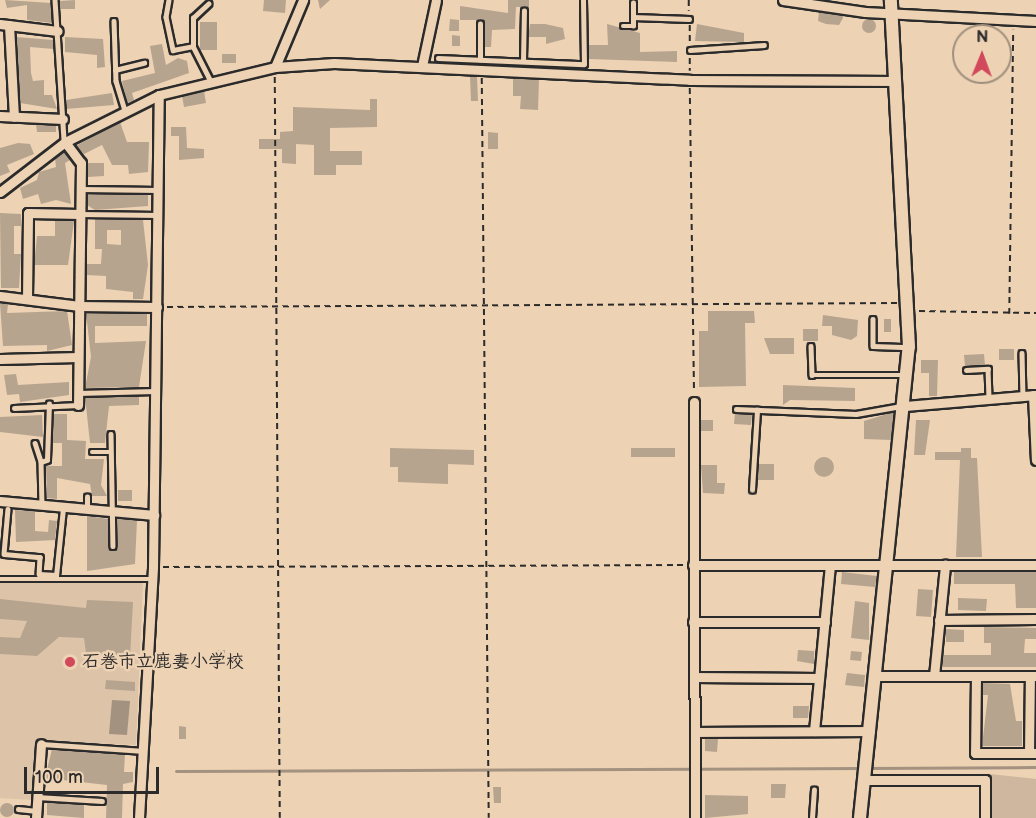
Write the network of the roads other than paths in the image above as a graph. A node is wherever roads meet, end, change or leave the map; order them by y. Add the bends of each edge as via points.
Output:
1 (55, 0) edge
2 (169, 0) edge
3 (303, 0) edge
4 (436, 0) edge
5 (583, 0) edge
6 (783, 0) edge
7 (633, 3) dead end
8 (208, 4) dead end
9 (892, 6) edge
10 (524, 11) dead end
11 (633, 17) junction
12 (690, 19) road end
13 (114, 21) dead end
14 (1036, 21) edge
15 (480, 24) dead end
16 (4, 25) edge
17 (623, 26) dead end
18 (58, 31) junction
19 (764, 45) dead end
20 (193, 46) junction
21 (690, 50) road end
22 (438, 58) dead end
23 (523, 62) junction
24 (144, 63) dead end
25 (481, 64) junction
26 (422, 66) junction
27 (275, 67) junction
28 (116, 70) junction
29 (210, 79) junction
30 (896, 81) junction
31 (159, 95) junction
32 (125, 111) junction
33 (0, 116) edge
34 (14, 117) junction
35 (63, 119) junction
36 (64, 142) junction
37 (81, 189) junction
38 (158, 190) junction
39 (0, 192) edge
40 (80, 214) junction
41 (158, 215) junction
42 (0, 296) edge
43 (27, 299) junction
44 (78, 306) junction
45 (157, 307) junction
46 (873, 319) dead end
47 (811, 346) dead end
48 (909, 347) junction
49 (1022, 353) dead end
50 (78, 357) junction
51 (0, 359) edge
52 (966, 370) dead end
53 (908, 375) junction
54 (156, 391) junction
55 (78, 393) junction
56 (1031, 395) edge
57 (989, 399) junction
58 (694, 402) road end
59 (49, 405) junction
60 (78, 405) joint
61 (905, 406) junction
62 (14, 408) dead end
63 (736, 409) dead end
64 (757, 410) junction
65 (111, 434) dead end
66 (35, 443) dead end
67 (92, 452) dead end
68 (111, 452) junction
69 (1036, 460) edge
70 (41, 462) junction
71 (752, 490) dead end
72 (87, 497) dead end
73 (0, 501) edge
74 (42, 506) junction
75 (63, 508) junction
76 (8, 509) dead end
77 (87, 510) junction
78 (113, 512) junction
79 (154, 515) junction
80 (113, 546) dead end
81 (693, 565) junction
82 (888, 565) junction
83 (945, 565) junction
84 (1036, 565) edge
85 (830, 566) junction
86 (56, 577) junction
87 (0, 579) edge
88 (153, 579) junction
89 (939, 620) junction
90 (1036, 620) edge
91 (693, 622) junction
92 (825, 622) junction
93 (876, 676) junction
94 (934, 676) junction
95 (976, 676) junction
96 (1033, 676) edge
97 (694, 677) junction
98 (819, 678) junction
99 (814, 731) junction
100 (870, 731) junction
101 (695, 732) junction
102 (41, 744) joint
103 (144, 751) junction
104 (1033, 753) edge
105 (865, 772) junction
106 (814, 790) dead end
107 (37, 797) junction
108 (102, 801) dead end
109 (18, 809) dead end
110 (36, 814) edge
111 (139, 818) edge
112 (694, 818) edge
113 (812, 818) edge
114 (860, 818) edge
115 (985, 818) edge

1 - 18 lane
2 - 20 lane via 166,17 173,50
3 - 27 street
4 - 26 street
5 - 23 lane via 584,64
6 - 9 street
7 - 11 lane
8 - 20 lane via 193,18
9 - 14 street
9 - 30 street
10 - 23 lane
11 - 12 lane
11 - 17 lane via 633,26
13 - 28 lane
15 - 25 lane
16 - 18 street
16 - 34 street
18 - 35 lane
19 - 21 lane
20 - 29 lane
22 - 25 lane
23 - 25 lane
24 - 28 lane
25 - 26 street
25 - 30 street via 690,80
26 - 27 street
27 - 29 street
28 - 32 lane
29 - 31 street
30 - 48 street
31 - 32 street
31 - 38 street
32 - 36 street
33 - 34 street
34 - 35 street
35 - 36 lane
36 - 37 street via 81,163
36 - 39 street
37 - 38 lane
37 - 40 street
38 - 41 street
40 - 41 lane
40 - 43 street via 28,213
40 - 44 street
41 - 45 street
42 - 43 street
43 - 44 street
44 - 45 street
44 - 50 street
45 - 54 street
46 - 48 lane via 873,346
47 - 53 lane via 812,375
48 - 53 street
49 - 56 lane
50 - 51 street
50 - 55 street
52 - 57 lane via 988,369
53 - 61 street
54 - 55 lane
54 - 79 street
55 - 60 street
56 - 57 street
56 - 69 street
57 - 61 street
58 - 81 street
59 - 60 lane
59 - 62 lane
59 - 70 lane via 47,460
61 - 64 lane via 855,414
61 - 82 street
63 - 64 lane
64 - 71 lane
65 - 68 lane
66 - 70 lane
67 - 68 lane
68 - 78 lane
70 - 74 lane
72 - 77 lane
73 - 74 street
74 - 75 street
75 - 77 street
75 - 86 lane
76 - 86 lane via 4,554 40,556 39,574
77 - 78 street
78 - 79 street
78 - 80 lane
79 - 88 street
81 - 85 street
81 - 91 street
82 - 83 street
82 - 85 street
82 - 93 street
83 - 84 street
83 - 89 street
85 - 92 street
86 - 87 lane
86 - 88 lane
88 - 103 street
89 - 90 street
89 - 94 street
91 - 92 street
91 - 97 street
92 - 98 street
93 - 94 street
93 - 100 street
94 - 95 street
95 - 96 street
95 - 104 street via 975,753
96 - 104 street
97 - 98 street
97 - 101 street
98 - 99 street
99 - 100 street
99 - 101 street
100 - 105 street
101 - 112 street
102 - 103 lane
102 - 107 street
103 - 111 street
105 - 114 street
105 - 115 street via 984,780
106 - 113 lane
107 - 108 lane
107 - 110 street
109 - 110 lane

